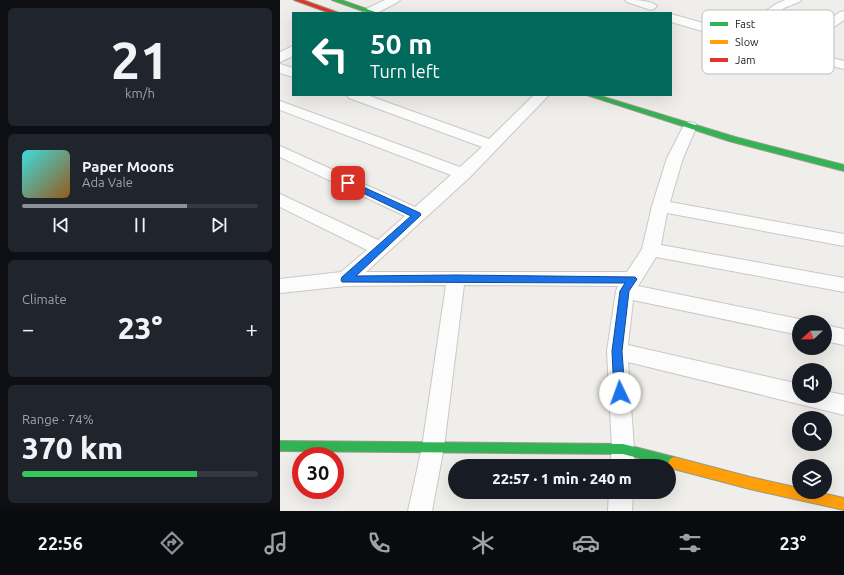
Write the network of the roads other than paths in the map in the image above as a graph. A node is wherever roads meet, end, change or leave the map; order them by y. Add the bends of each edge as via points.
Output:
1 (297, 0) edge
2 (335, 0) edge
3 (394, 0) edge
4 (631, 0) edge
5 (795, 0) edge
6 (650, 9) edge
7 (774, 10) edge
8 (333, 12) edge
9 (373, 12) edge
10 (844, 15) edge
11 (672, 18) edge
12 (834, 22) edge
13 (702, 26) edge
14 (292, 51) edge
15 (280, 58) edge
16 (834, 63) edge
17 (844, 65) edge
18 (280, 68) edge
19 (292, 73) edge
20 (357, 96) edge
21 (541, 96) edge
22 (593, 96) edge
23 (280, 105) edge
24 (690, 126) junction
25 (492, 145) junction
26 (798, 147) dead end
27 (280, 151) edge
28 (821, 152) dead end
29 (844, 168) edge
30 (463, 174) junction
31 (280, 200) edge
32 (660, 206) junction
33 (417, 215) junction
34 (844, 240) edge
35 (380, 249) junction
36 (651, 250) junction
37 (456, 278) junction
38 (346, 280) junction
39 (628, 285) junction
40 (844, 285) edge
41 (280, 286) edge
42 (792, 325) edge
43 (832, 334) edge
44 (844, 337) edge
45 (617, 351) junction
46 (792, 392) edge
47 (832, 402) edge
48 (844, 405) edge
49 (280, 446) edge
50 (433, 448) junction
51 (622, 457) edge
52 (621, 499) edge
53 (844, 504) edge
54 (420, 511) edge
55 (620, 511) edge

1 - 8 street
2 - 9 street
3 - 9 street
4 - 6 street
5 - 7 street
10 - 12 street
11 - 13 street
14 - 15 street
16 - 17 street
18 - 19 street
20 - 25 street
21 - 25 street
22 - 24 street
23 - 30 street
24 - 29 street
24 - 32 street via 675,158
25 - 30 street
26 - 28 street
27 - 33 street
30 - 33 street
31 - 35 street
32 - 34 street
32 - 36 street
33 - 35 street
35 - 38 street
36 - 39 street
36 - 40 street
37 - 38 street
37 - 39 street
37 - 50 street
38 - 41 street
39 - 42 street
39 - 45 street
43 - 44 street
45 - 46 street
45 - 51 street
47 - 48 street
49 - 50 street
50 - 51 street
50 - 54 street
51 - 53 street
52 - 55 street

